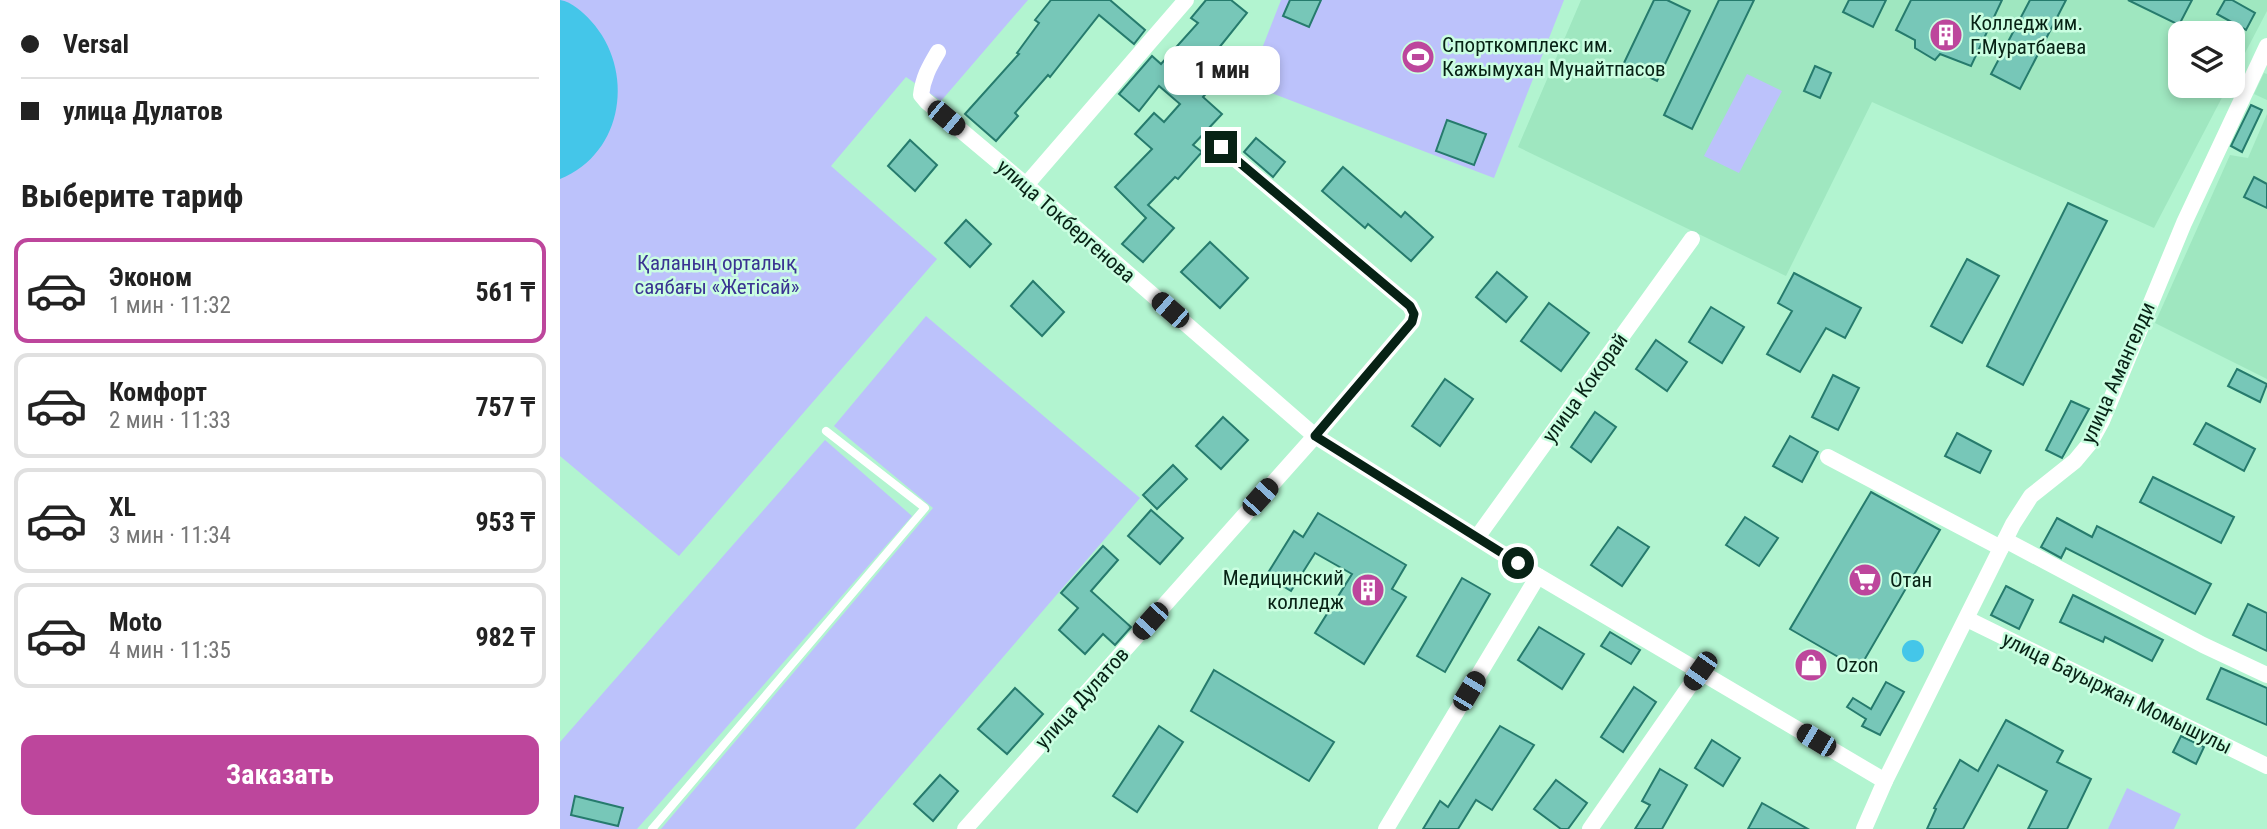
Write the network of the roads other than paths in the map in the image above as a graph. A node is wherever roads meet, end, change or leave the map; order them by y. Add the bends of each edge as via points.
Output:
1 (1186, 0) edge
2 (2267, 46) edge
3 (938, 52) dead end
4 (1221, 147) dead end
5 (1026, 185) junction
6 (1692, 239) dead end
7 (826, 431) dead end
8 (1315, 436) junction
9 (1828, 457) dead end
10 (1478, 536) junction
11 (2003, 544) junction
12 (1538, 576) junction
13 (1967, 619) junction
14 (1700, 671) junction
15 (2267, 675) edge
16 (2267, 766) edge
17 (1885, 780) junction
18 (652, 829) edge
19 (965, 829) edge
20 (1386, 829) edge
21 (1590, 829) edge
22 (1864, 829) edge

1 - 5 street
2 - 11 street, улица Амангелди via 2184,223 2102,421 2075,461 2031,496
3 - 5 street, улица Токбергенова via 926,71 921,95
4 - 8 street, улица Дулатов via 1414,314
5 - 8 street, улица Токбергенова
6 - 10 street, улица Кокорай
7 - 18 lane via 925,508
8 - 10 street, улица Токбергенова
8 - 19 street, улица Дулатов
9 - 11 street
10 - 12 street, улица Токбергенова
11 - 13 street, улица Амангелди
11 - 15 street
12 - 14 street, улица Токбергенова
12 - 20 street
13 - 16 street, улица Бауыржан Момышулы
13 - 17 street, улица Амангелди
14 - 17 street, улица Токбергенова
14 - 21 street
17 - 22 street, улица Амангелди

